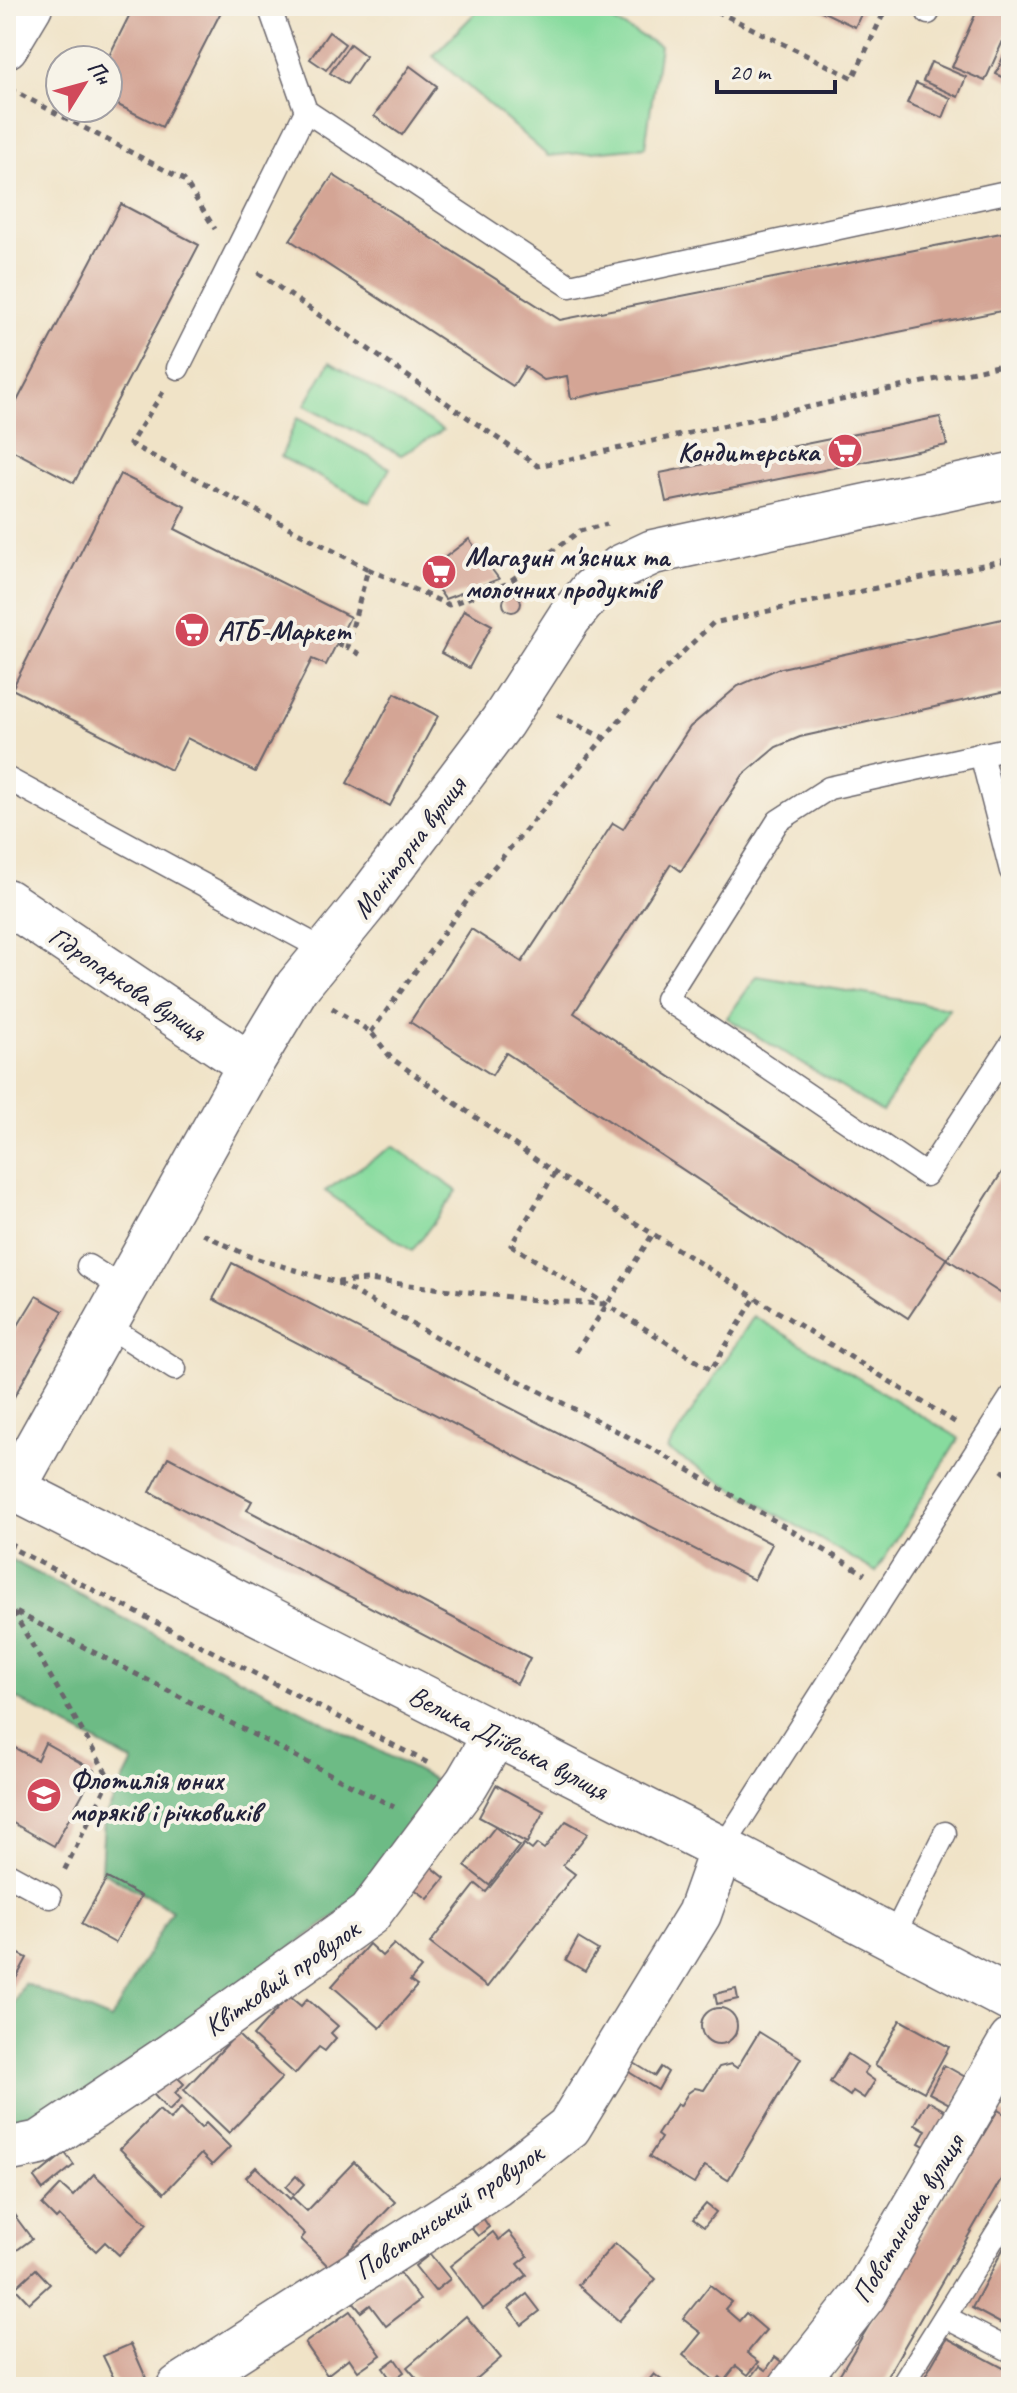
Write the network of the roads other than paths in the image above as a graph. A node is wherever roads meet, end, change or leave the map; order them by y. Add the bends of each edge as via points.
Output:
1 (30, 6) edge
2 (269, 6) edge
3 (6, 46) edge
4 (306, 111) junction
5 (1011, 191) edge
6 (178, 368) road end
7 (1011, 475) edge
8 (1011, 748) edge
9 (981, 754) junction
10 (6, 778) edge
11 (1011, 871) edge
12 (6, 901) edge
13 (328, 952) junction
14 (1011, 1044) edge
15 (250, 1065) junction
16 (106, 1293) junction
17 (175, 1369) dead end
18 (1011, 1397) edge
19 (9, 1487) edge
20 (495, 1735) junction
21 (945, 1833) dead end
22 (722, 1849) junction
23 (6, 1873) edge
24 (50, 1897) road end
25 (893, 1937) junction
26 (1011, 2000) edge
27 (1011, 2041) edge
28 (6, 2150) edge
29 (1011, 2210) edge
30 (945, 2317) junction
31 (1011, 2351) edge
32 (179, 2387) edge
33 (791, 2387) edge
34 (901, 2387) edge

1 - 3 street
2 - 4 lane
4 - 5 lane via 570,286
4 - 6 lane
7 - 13 street, Моніторна вулиця via 653,552 621,567 569,618 502,722
8 - 9 lane
9 - 11 lane
9 - 14 lane via 829,788 778,821 666,999 926,1175
10 - 13 lane
12 - 15 street, Гідропаркова вулиця
13 - 15 street, Моніторна вулиця via 297,987
15 - 16 street, Моніторна вулиця via 166,1216
16 - 17 lane
16 - 19 street, Моніторна вулиця
18 - 22 lane
19 - 20 street, Велика Діївська вулиця
20 - 22 street, Велика Діївська вулиця
20 - 28 street, Квітковий провулок via 467,1783 369,1914 40,2143
21 - 25 lane
22 - 25 street, Велика Діївська вулиця
22 - 32 street, Повстанський провулок via 699,1914 569,2127 495,2185
23 - 24 lane
25 - 26 street, Велика Діївська вулиця
27 - 33 street, Повстанська вулиця via 864,2295
29 - 30 lane
30 - 31 lane
30 - 34 lane

